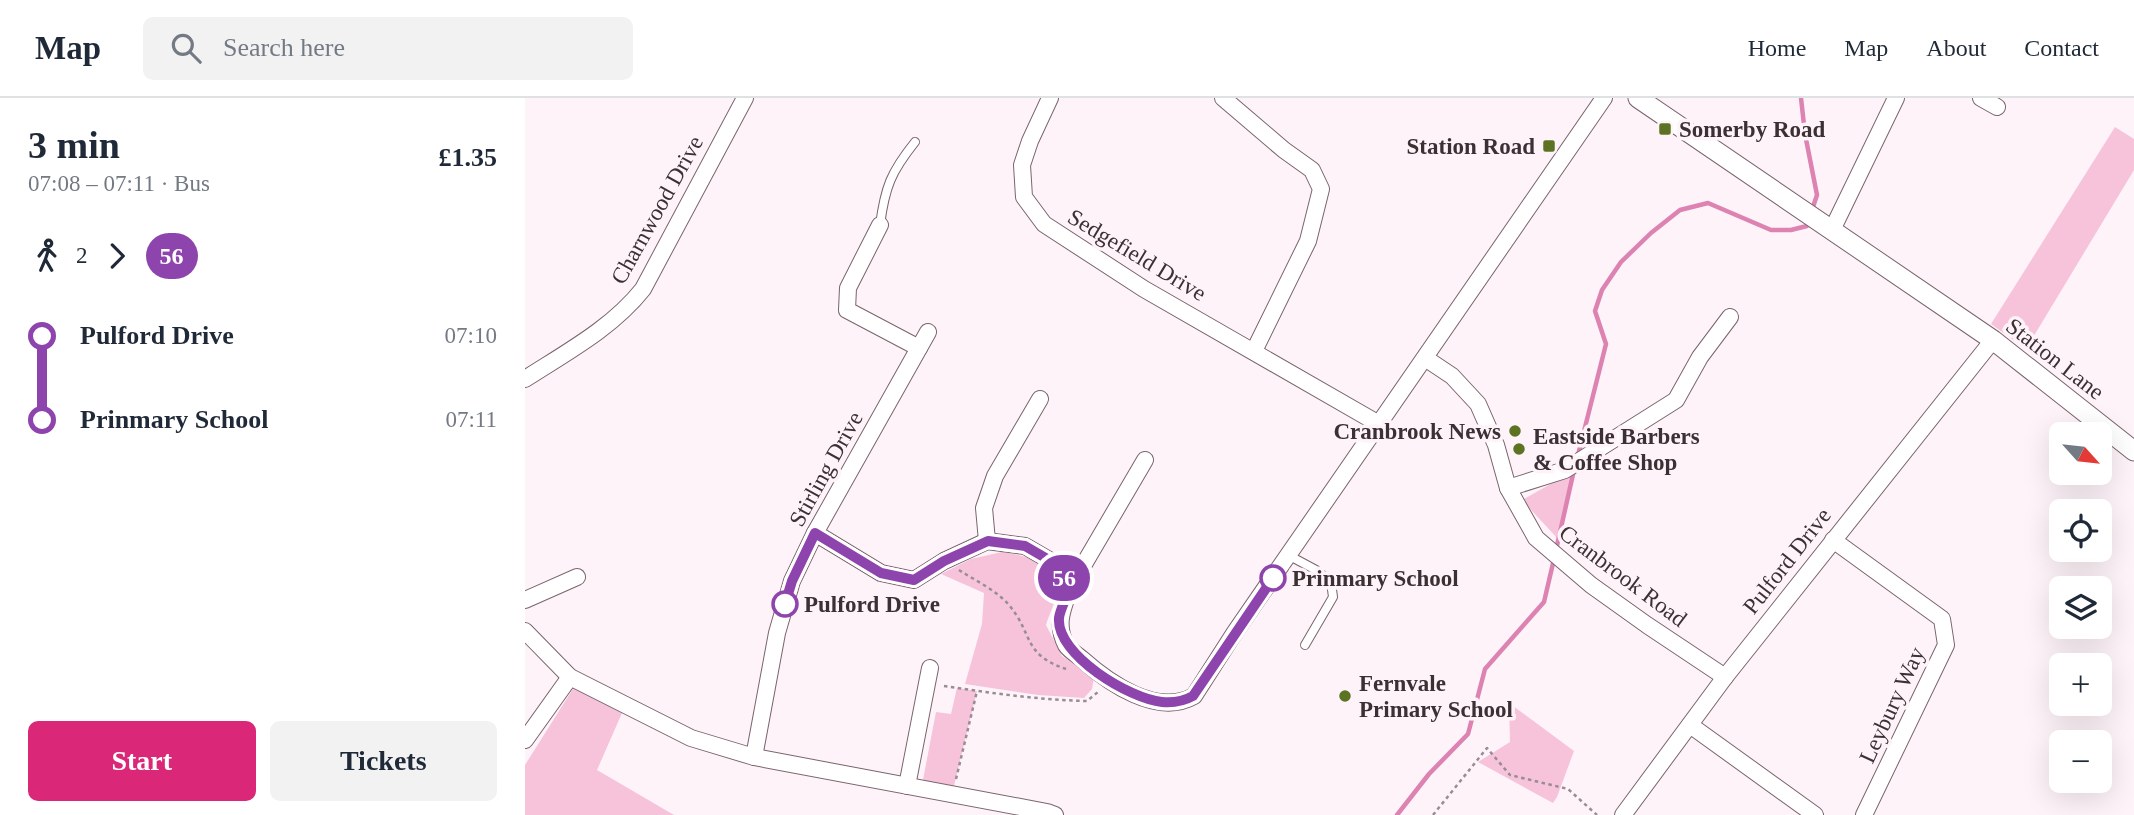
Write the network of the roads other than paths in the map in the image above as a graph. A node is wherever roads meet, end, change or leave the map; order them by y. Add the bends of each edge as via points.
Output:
1 (745, 98) edge
2 (1050, 98) edge
3 (1223, 98) edge
4 (1604, 98) edge
5 (1638, 98) edge
6 (1896, 98) edge
7 (1981, 98) edge
8 (1997, 107) dead end
9 (915, 142) dead end
10 (880, 225) joint
11 (1832, 230) junction
12 (1730, 317) dead end
13 (928, 332) dead end
14 (1993, 340) junction
15 (919, 348) junction
16 (1254, 351) junction
17 (1425, 358) junction
18 (525, 379) edge
19 (1040, 399) dead end
20 (1379, 424) junction
21 (2134, 451) edge
22 (1145, 460) dead end
23 (1508, 488) junction
24 (815, 533) junction
25 (1833, 540) junction
26 (988, 541) junction
27 (1288, 555) junction
28 (577, 577) dead end
29 (1070, 588) junction
30 (525, 600) edge
31 (525, 631) edge
32 (1305, 645) dead end
33 (929, 676) road end
34 (570, 677) junction
35 (1725, 677) junction
36 (1690, 725) junction
37 (525, 740) edge
38 (754, 757) junction
39 (907, 786) junction
40 (1024, 811) edge
41 (1055, 815) edge
42 (1623, 815) edge
43 (1815, 815) edge
44 (1864, 815) edge

1 - 18 street, Charnwood Drive via 643,289 611,323
2 - 16 street, Sedgefield Drive via 1022,165 1024,197 1044,225
3 - 16 street via 1312,170 1321,189 1308,241
4 - 17 street
5 - 11 street
6 - 11 street
7 - 8 street
9 - 10 lane via 885,192
10 - 15 street via 848,288 847,310
11 - 14 street, Station Lane
12 - 23 street via 1700,357 1677,400 1565,470
13 - 15 street, Stirling Drive
14 - 21 street, Station Lane
14 - 25 street, Pulford Drive
15 - 24 street, Stirling Drive
16 - 20 street, Sedgefield Drive
17 - 20 street
17 - 23 street, Cranbrook Road via 1452,376 1479,404
19 - 26 street via 995,475 984,508
20 - 27 street
22 - 29 street
23 - 35 street, Cranbrook Road via 1536,538 1591,585
24 - 26 street via 881,573 914,580
24 - 38 street, Stirling Drive via 792,581 777,633
25 - 35 street, Pulford Drive
25 - 44 street, Leybury Way via 1942,619 1946,635 1946,645
26 - 29 street via 1025,546 1056,564
27 - 29 street via 1193,696 1185,701 1161,702 1130,692 1067,646 1059,620
27 - 32 lane via 1331,582 1333,597
28 - 30 street
31 - 34 street
33 - 39 street
34 - 37 street
34 - 38 street via 691,738
35 - 36 street, Pulford Drive
36 - 42 street, Pulford Drive
36 - 43 street
38 - 39 street
39 - 40 street
40 - 41 street

